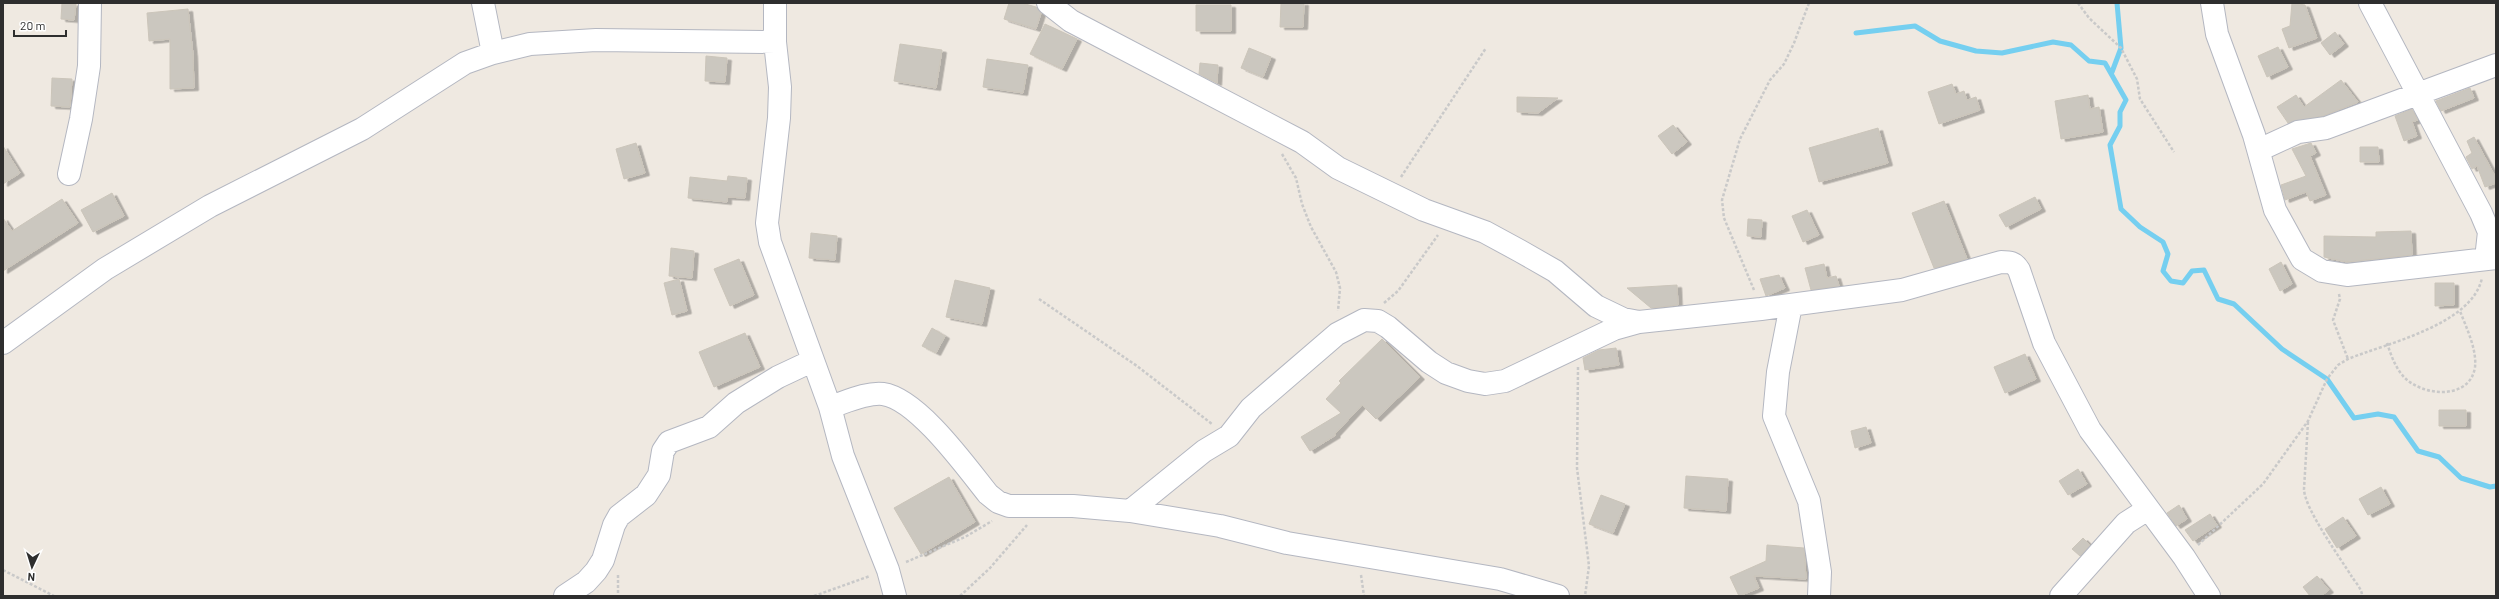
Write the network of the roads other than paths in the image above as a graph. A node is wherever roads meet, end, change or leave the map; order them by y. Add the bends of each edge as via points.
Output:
1 (90, 3) edge
2 (483, 3) edge
3 (775, 3) edge
4 (1048, 3) edge
5 (2212, 3) edge
6 (2370, 3) edge
7 (775, 42) junction
8 (493, 52) junction
9 (2496, 66) edge
10 (2417, 93) junction
11 (2259, 150) junction
12 (69, 174) dead end
13 (2491, 259) edge
14 (1791, 305) junction
15 (1639, 322) junction
16 (3, 342) edge
17 (812, 361) junction
18 (830, 407) junction
19 (2148, 509) junction
20 (1130, 511) junction
21 (565, 596) edge
22 (895, 596) edge
23 (1558, 596) edge
24 (1819, 596) edge
25 (2061, 596) edge
26 (2209, 596) edge

1 - 12 street via 89,66
2 - 8 street
3 - 7 street
4 - 15 street via 1071,21 1302,142 1338,168 1390,195 1485,232 1540,262 1596,306 1623,319
5 - 11 street via 2217,34
6 - 10 street
7 - 8 street via 596,40 530,44
7 - 17 street via 780,87 779,118 767,222 779,269
8 - 16 street via 465,63 362,129 210,206 106,269
9 - 10 street
10 - 11 street via 2326,128 2298,132
10 - 13 street via 2481,213 2489,232
11 - 13 street via 2275,210 2287,236 2302,259 2322,270 2347,275
14 - 15 street
14 - 19 street via 1902,290 2001,262 2016,265 2044,343 2090,430
14 - 24 street via 1779,365 1774,416 1809,501 1819,564
15 - 20 street via 1614,329 1505,381 1485,384 1446,373 1388,327 1378,321 1364,320 1336,334 1251,408 1228,436 1204,451
17 - 18 street
17 - 21 street via 778,377 736,403 709,427 669,442 663,451 659,475 646,495 619,516 603,560 596,571 586,582
18 - 20 street via 873,394 892,396 930,425 988,494 1009,506 1073,506
18 - 22 street via 843,456 888,570
19 - 25 street via 2126,523
19 - 26 street
20 - 23 street via 1220,526 1339,553 1500,579

